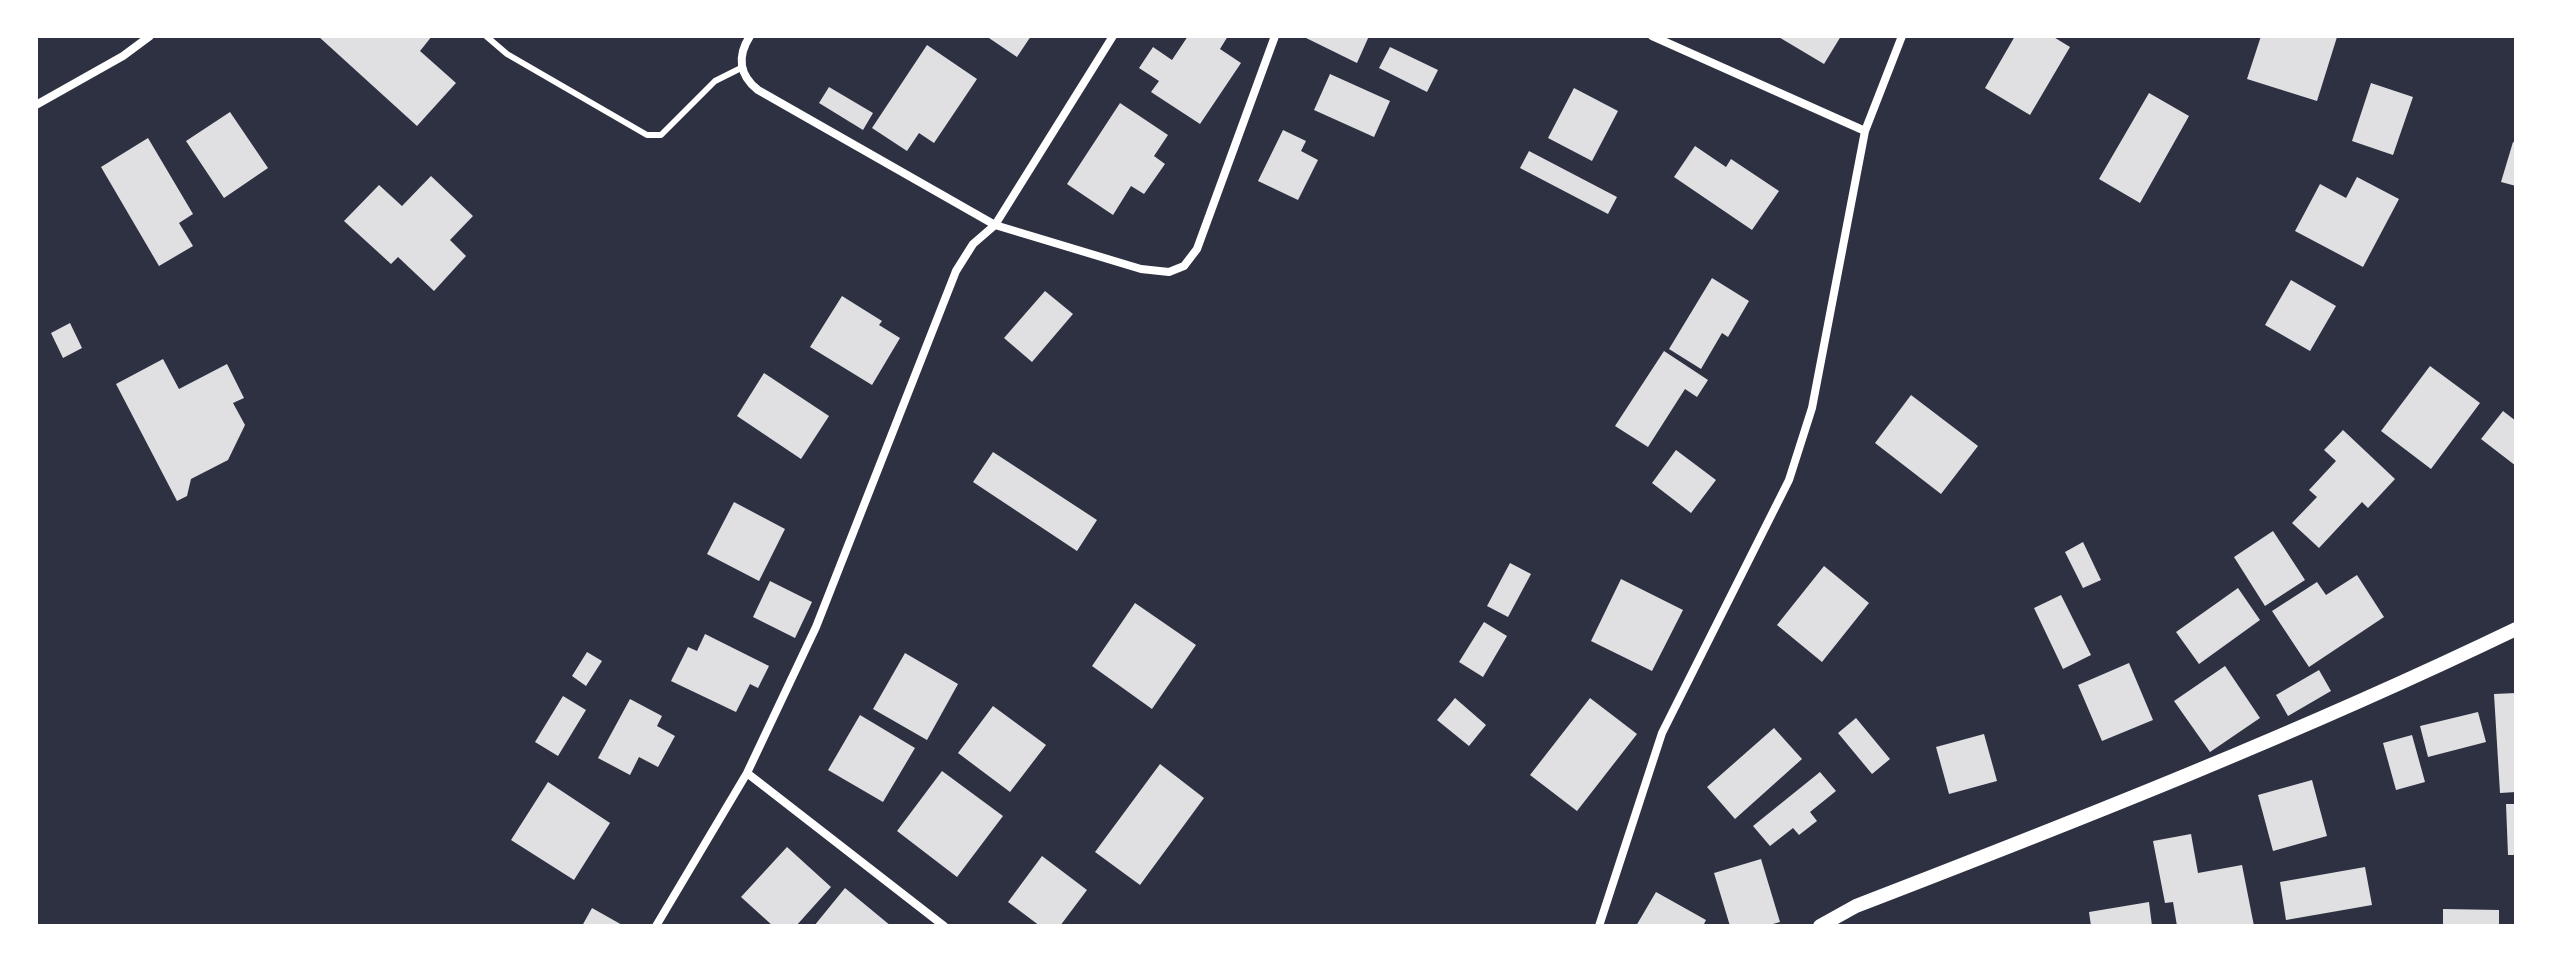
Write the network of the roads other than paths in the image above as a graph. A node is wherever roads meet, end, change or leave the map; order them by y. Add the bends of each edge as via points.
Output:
1 (150, 36) edge
2 (486, 36) edge
3 (750, 36) edge
4 (1113, 36) edge
5 (1275, 36) edge
6 (1652, 36) edge
7 (1902, 36) edge
8 (741, 68) junction
9 (36, 105) edge
10 (1865, 131) junction
11 (995, 225) junction
12 (2516, 629) edge
13 (747, 773) junction
14 (656, 926) edge
15 (944, 926) edge
16 (1599, 926) edge
17 (1820, 926) edge

1 - 9 street
2 - 8 lane via 507,54 647,135 661,135 715,81
3 - 8 street
4 - 11 street
5 - 11 street via 1197,249 1184,266 1169,272 1141,269
6 - 10 street
7 - 10 street
8 - 11 street via 758,90
10 - 16 street via 1812,408 1789,480 1662,733
11 - 13 street via 973,244 956,271 816,627
12 - 17 street via 2251,751 1856,906
13 - 14 street
13 - 15 street

